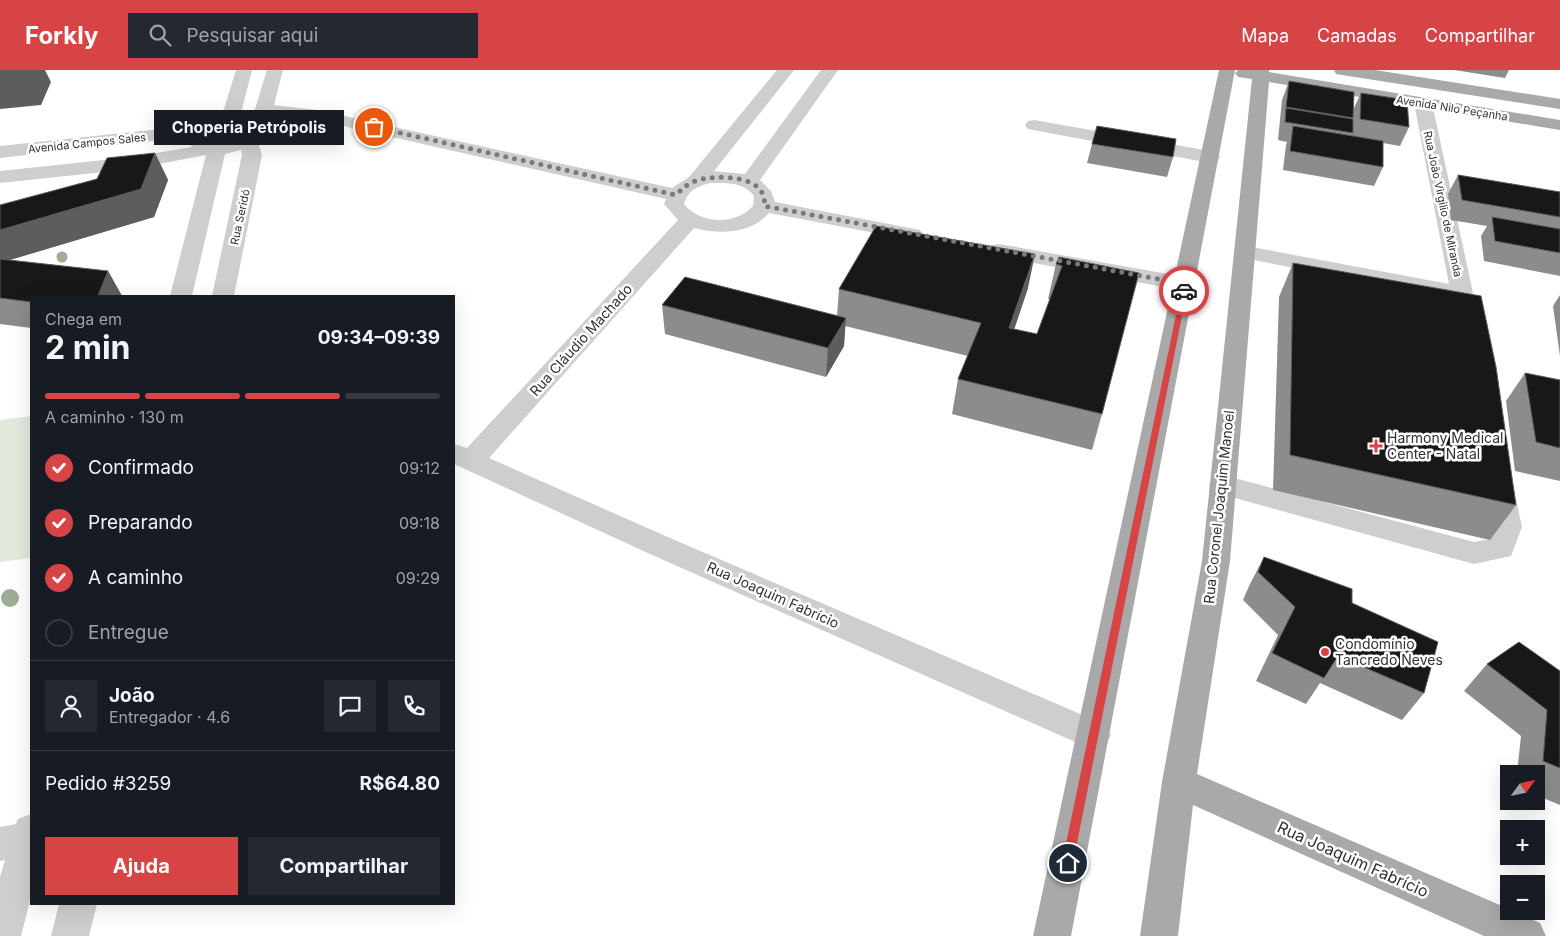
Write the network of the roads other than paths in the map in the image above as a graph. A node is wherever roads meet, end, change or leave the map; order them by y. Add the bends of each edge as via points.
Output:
1 (244, 70) edge
2 (275, 70) edge
3 (786, 70) edge
4 (830, 70) edge
5 (1226, 70) edge
6 (1342, 70) edge
7 (1261, 73) edge
8 (1423, 104) junction
9 (1560, 104) edge
10 (264, 109) junction
11 (224, 122) junction
12 (1560, 125) edge
13 (1034, 126) dead end
14 (203, 130) junction
15 (250, 134) junction
16 (214, 148) junction
17 (0, 152) edge
18 (1210, 157) junction
19 (0, 176) edge
20 (696, 181) junction
21 (748, 182) junction
22 (676, 195) junction
23 (764, 206) junction
24 (690, 220) junction
25 (931, 237) edge
26 (980, 246) edge
27 (1246, 252) junction
28 (1185, 284) junction
29 (181, 295) edge
30 (224, 295) edge
31 (463, 456) edge
32 (1494, 459) edge
33 (1223, 485) junction
34 (1094, 735) junction
35 (1179, 782) junction
36 (20, 838) edge
37 (78, 905) edge
38 (2, 936) edge
39 (70, 936) edge
40 (1052, 936) edge
41 (1159, 936) edge
42 (1527, 936) edge

1 - 11 street via 233,109
2 - 10 street
3 - 20 street
4 - 21 street
5 - 7 main road, Avenida Nilo Peçanha
5 - 18 main road
6 - 9 main road, Avenida Nilo Peçanha
7 - 8 main road, Avenida Nilo Peçanha
7 - 27 main road, Rua Coronel Joaquim Manoel
8 - 12 main road, Avenida Nilo Peçanha
8 - 27 street, Rua João Virgilio de Miranda via 1464,303
10 - 15 street
10 - 22 street via 317,115
11 - 14 street, Avenida Campos Sales
11 - 15 street via 246,124
13 - 18 street
14 - 16 street via 196,140 200,146
14 - 17 street, Avenida Campos Sales
15 - 16 street, Avenida Campos Sales via 231,146
15 - 30 street, Rua Seridó via 252,155
16 - 19 street, Avenida Campos Sales via 181,156
16 - 29 street
18 - 28 main road
20 - 21 street via 727,177
20 - 22 street
21 - 23 street via 763,193
22 - 24 street via 674,204 679,213
23 - 24 street via 756,216 742,222 714,225
23 - 25 street
24 - 31 street, Rua Cláudio Machado
26 - 28 street
27 - 33 main road, Rua Coronel Joaquim Manoel
28 - 34 main road
31 - 34 street, Rua Joaquim Fabrício via 660,546
32 - 33 street via 1508,527 1501,548 1474,553
33 - 35 main road, Rua Coronel Joaquim Manoel via 1216,561
34 - 40 main road
35 - 41 main road, Rua Coronel Joaquim Manoel
35 - 42 main road, Rua Joaquim Fabrício
36 - 38 street
37 - 39 street

